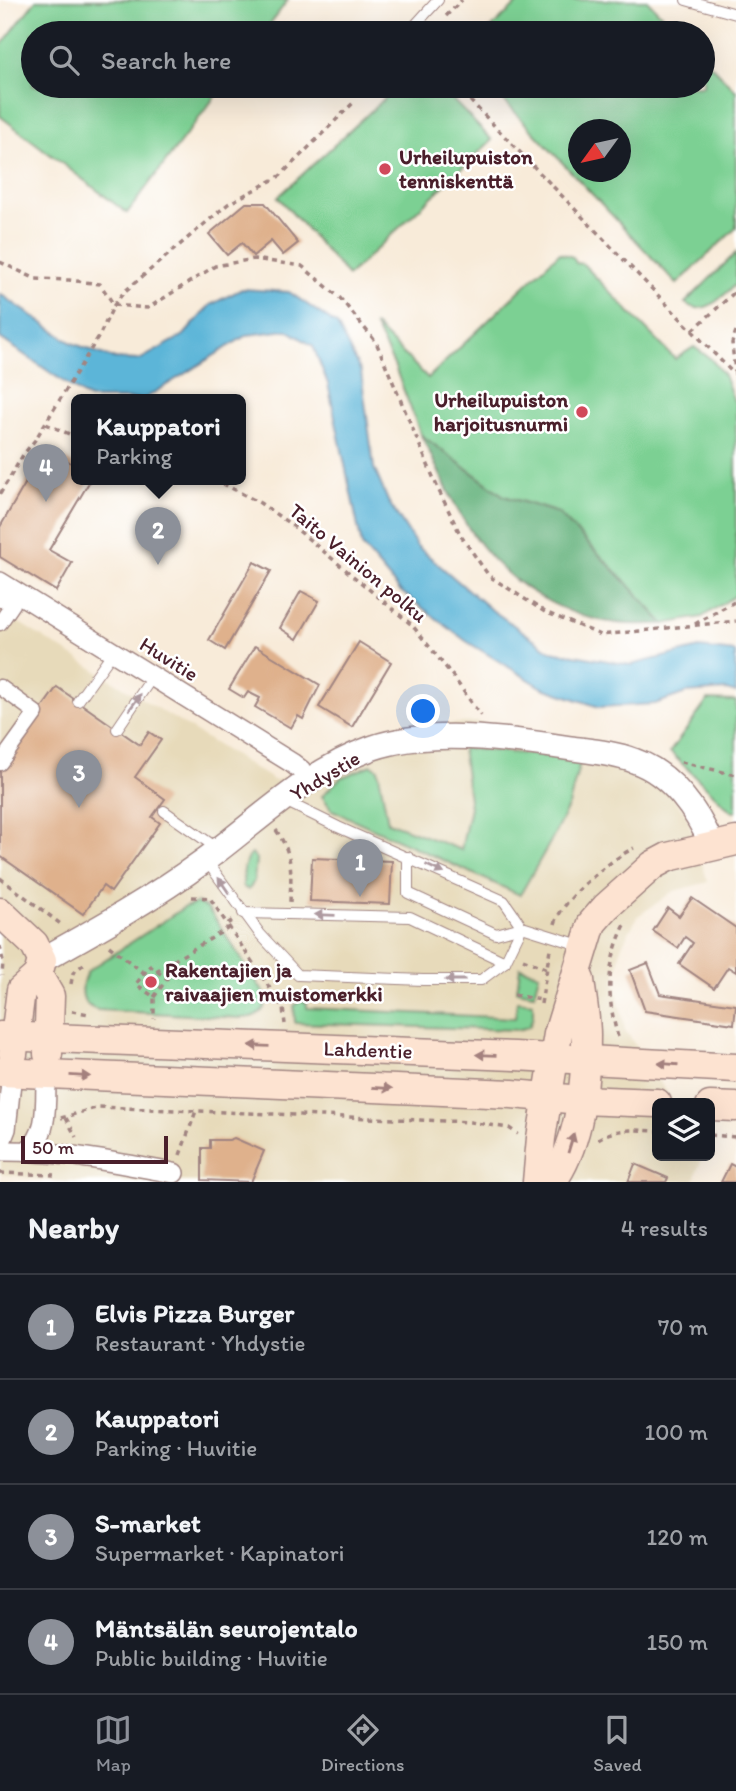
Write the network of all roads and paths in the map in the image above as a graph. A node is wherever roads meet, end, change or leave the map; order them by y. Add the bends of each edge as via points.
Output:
1 (439, 0) edge
2 (686, 0) edge
3 (736, 14) edge
4 (419, 21) edge
5 (360, 98) edge
6 (468, 98) edge
7 (0, 262) edge
8 (736, 291) edge
9 (114, 306) junction
10 (693, 330) junction
11 (736, 331) edge
12 (733, 373) junction
13 (736, 382) edge
14 (45, 424) junction
15 (71, 435) edge
16 (226, 485) edge
17 (0, 494) edge
18 (0, 582) edge
19 (0, 600) edge
20 (736, 601) edge
21 (736, 621) edge
22 (0, 623) edge
23 (690, 627) junction
24 (112, 646) junction
25 (153, 676) junction
26 (0, 687) edge
27 (78, 701) dead end
28 (488, 726) dead end
29 (117, 729) dead end
30 (677, 761) dead end
31 (0, 763) edge
32 (736, 775) edge
33 (309, 781) junction
34 (274, 807) junction
35 (164, 811) dead end
36 (724, 843) edge
37 (212, 855) junction
38 (408, 857) junction
39 (0, 878) edge
40 (290, 904) dead end
41 (0, 912) edge
42 (243, 913) junction
43 (627, 921) dead end
44 (522, 927) junction
45 (71, 930) dead end
46 (0, 946) edge
47 (109, 946) dead end
48 (581, 958) junction
49 (505, 962) junction
50 (40, 968) junction
51 (156, 971) junction
52 (144, 973) junction
53 (0, 985) edge
54 (514, 995) dead end
55 (154, 997) junction
56 (541, 1000) dead end
57 (154, 1021) dead end
58 (285, 1028) dead end
59 (8, 1036) edge
60 (618, 1037) dead end
61 (49, 1038) junction
62 (554, 1059) junction
63 (584, 1059) junction
64 (736, 1068) edge
65 (6, 1073) edge
66 (46, 1075) junction
67 (548, 1097) junction
68 (581, 1100) junction
69 (652, 1103) edge
70 (715, 1106) edge
71 (736, 1107) edge
72 (196, 1111) junction
73 (44, 1117) junction
74 (652, 1131) edge
75 (715, 1135) edge
76 (736, 1137) edge
77 (541, 1138) junction
78 (573, 1142) junction
79 (0, 1144) edge
80 (0, 1151) edge
81 (27, 1151) junction
82 (178, 1178) edge
83 (537, 1182) edge
84 (552, 1182) edge

1 - 4 lane
2 - 3 lane
5 - 9 path via 280,176 228,204 124,292
6 - 10 path
7 - 9 path via 36,279 100,284
8 - 10 path
9 - 14 path
9 - 23 path via 148,308 215,266 254,259 302,266 340,298 376,342 439,491 461,536 489,576 545,612 601,635
10 - 12 path
11 - 12 path
12 - 13 path
14 - 15 path
14 - 17 path
16 - 28 path, Taito Vainion polku via 293,526 412,625
18 - 24 street, Huvitie
19 - 22 street via 13,604
20 - 23 path
21 - 23 path
24 - 25 street, Huvitie
24 - 27 lane
29 -> 25 lane
25 - 33 street, Huvitie via 292,763
26 - 31 street via 36,713
30 - 32 path
33 - 34 street, Yhdystie
33 - 36 street, Yhdystie via 373,747 411,741 501,738 613,754 661,774
34 - 37 street, Yhdystie
34 - 38 lane via 338,827
34 - 40 path via 291,860
35 - 37 lane
36 - 48 main road via 668,856 653,865 592,923
42 -> 37 lane
37 - 50 street, Yhdystie
38 -> 44 lane via 504,901
38 - 44 lane via 408,893 496,934
39 - 45 path
41 - 50 main road via 34,944
49 -> 42 lane via 410,917
49 -> 42 lane via 481,980 298,975
43 - 60 path via 612,954 609,974
44 - 48 lane
44 - 49 lane
46 - 53 path
47 - 52 path
48 - 62 main road
48 - 63 main road
50 - 59 main road, Yhdystie via 21,990
50 - 61 main road via 50,996
51 - 52 path via 150,966
51 - 55 path via 167,979
51 - 58 path via 227,929 227,924 283,1008
52 - 55 path via 136,984
54 - 56 path
55 - 57 path
59 - 61 main road, Lahdentie
59 - 65 main road, Yhdystie
62 -> 61 main road, Lahdentie
61 - 66 main road
62 - 63 main road, Lahdentie
62 - 67 main road
64 -> 63 main road, Lahdentie
63 - 68 main road
65 - 66 main road, Lahdentie
65 - 79 street via 6,1129
66 -> 67 main road, Lahdentie
66 - 73 street
67 - 68 main road, Lahdentie
67 - 77 main road
68 - 69 main road, Lahdentie
68 - 78 main road
70 - 71 main road
72 - 73 path via 99,1108 66,1118
72 - 77 path via 470,1122
72 - 82 path
73 - 81 street via 36,1144
74 - 78 path via 610,1131 593,1142
75 - 76 path
77 - 83 main road
84 -> 78 main road
80 - 81 street
81 - 82 street

